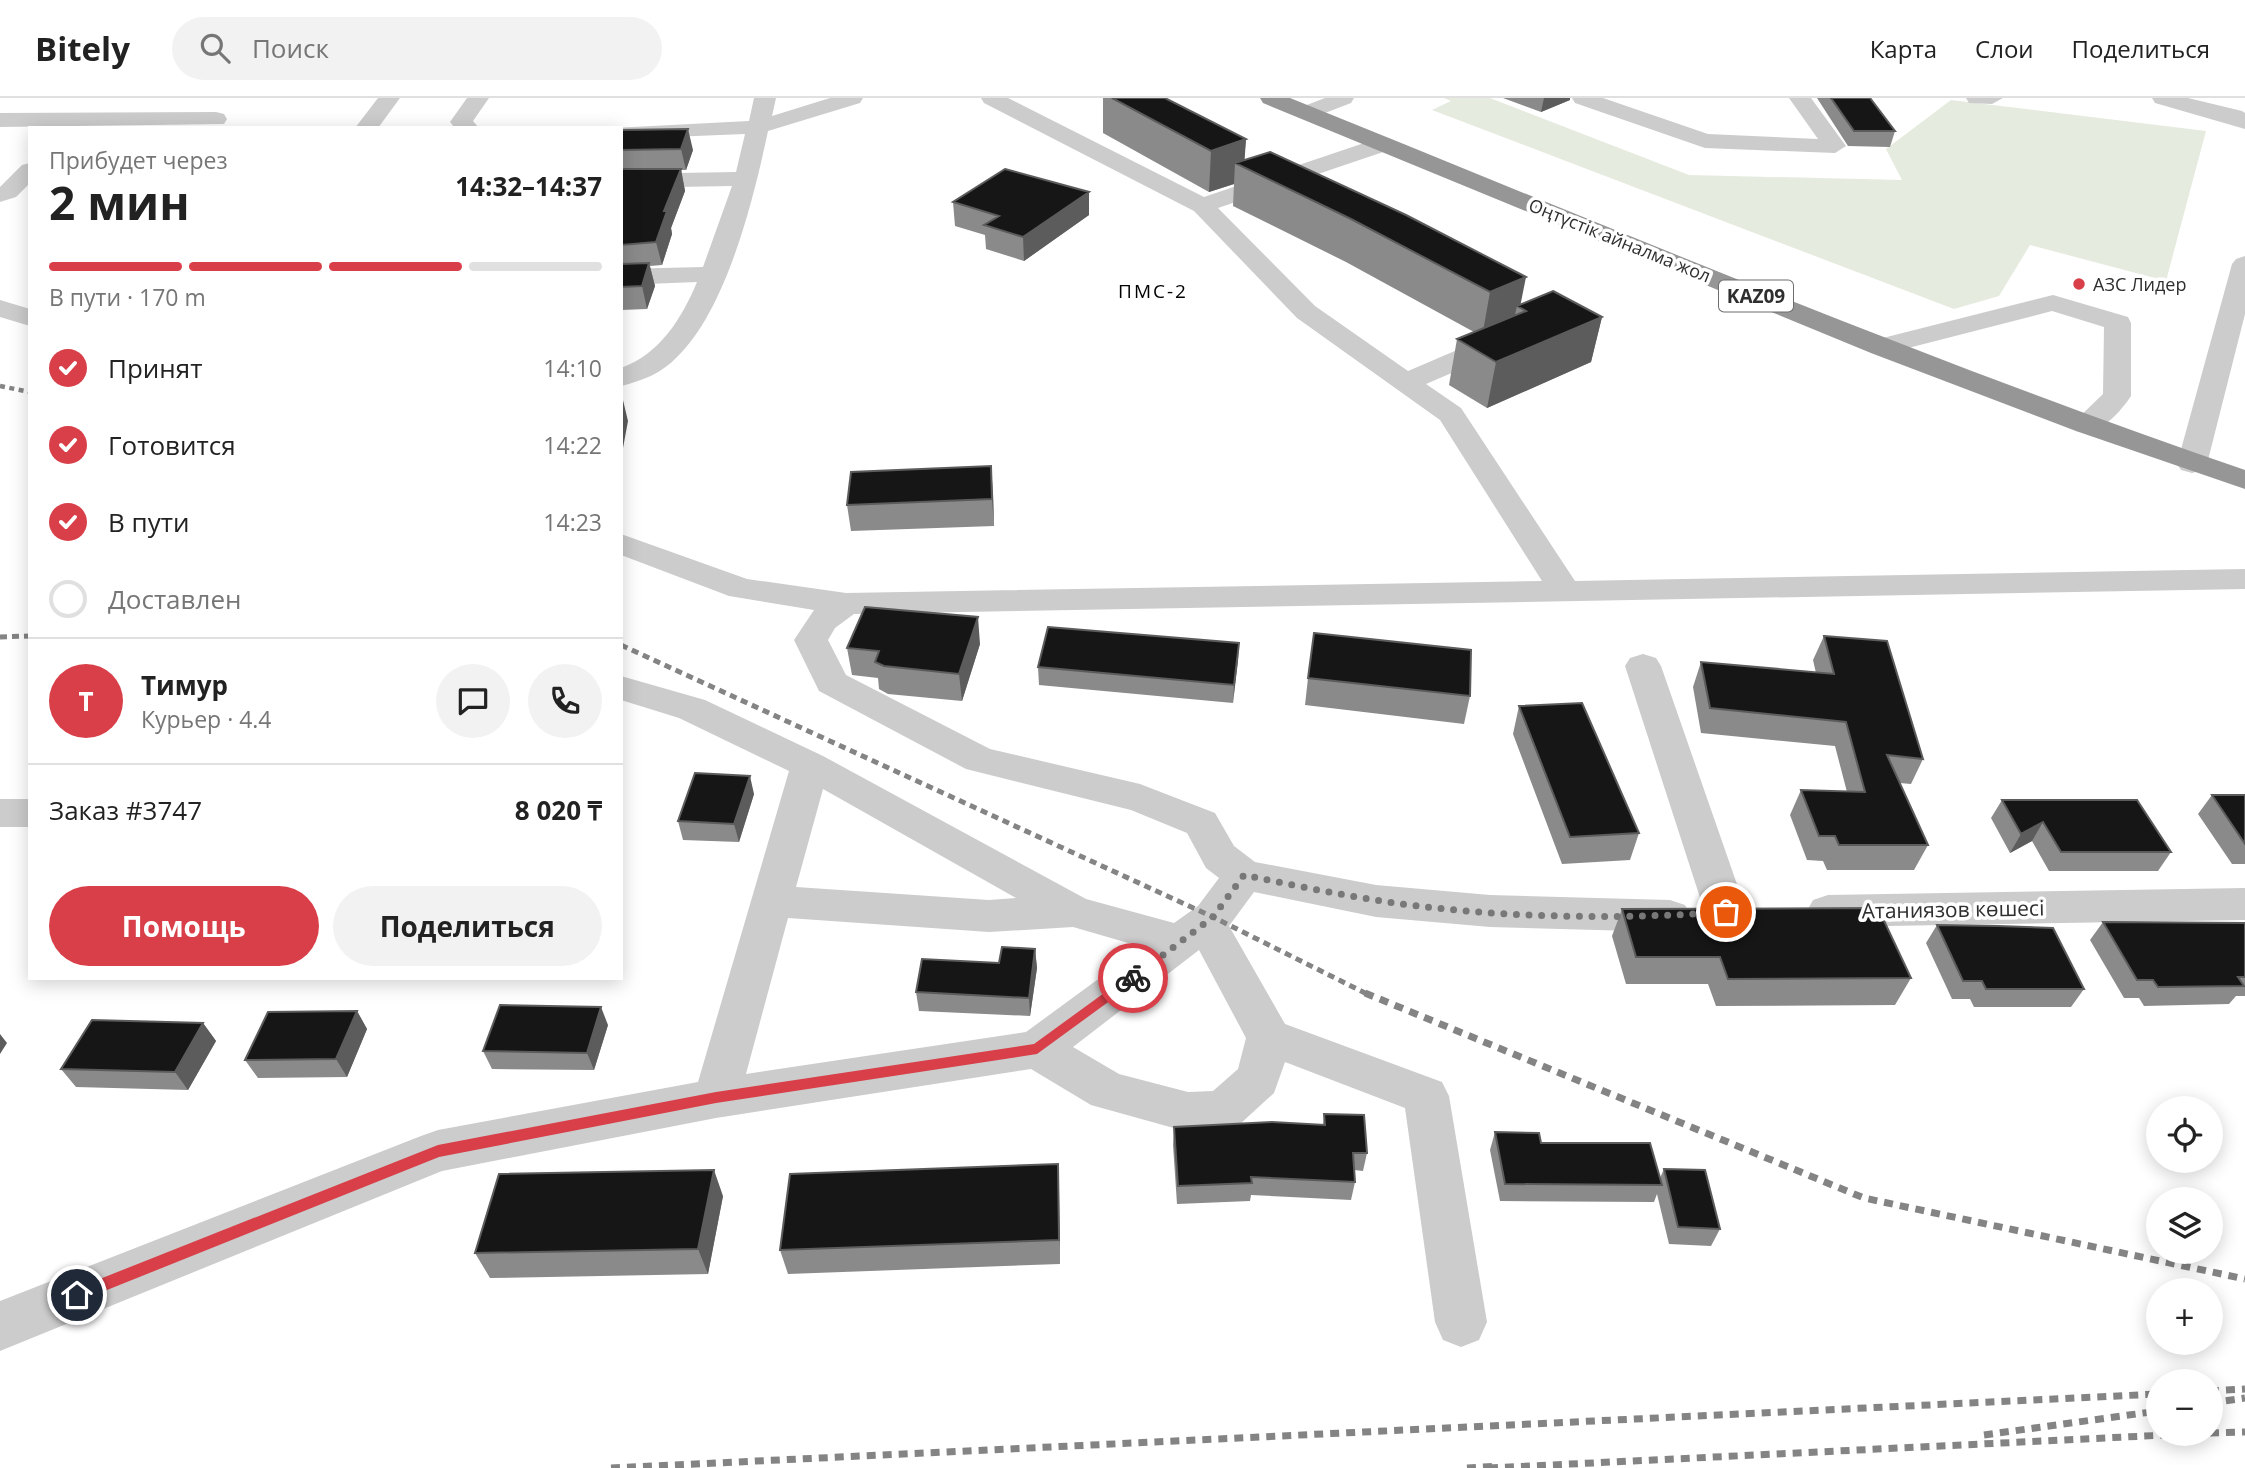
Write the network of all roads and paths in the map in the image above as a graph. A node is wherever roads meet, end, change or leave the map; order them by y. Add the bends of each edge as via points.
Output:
1 (390, 98) edge
2 (478, 98) edge
3 (765, 98) edge
4 (852, 98) edge
5 (992, 98) edge
6 (1271, 98) edge
7 (1343, 98) edge
8 (1583, 98) edge
9 (1800, 98) edge
10 (1977, 98) edge
11 (1992, 98) edge
12 (2163, 98) edge
13 (1307, 113) junction
14 (218, 117) edge
15 (0, 120) edge
16 (2245, 122) edge
17 (74, 124) edge
18 (465, 125) edge
19 (368, 126) edge
20 (758, 127) junction
21 (623, 132) edge
22 (1384, 144) junction
23 (28, 173) edge
24 (746, 179) junction
25 (623, 181) edge
26 (13, 193) edge
27 (1202, 206) junction
28 (2245, 264) edge
29 (713, 274) junction
30 (623, 276) edge
31 (0, 308) edge
32 (28, 317) edge
33 (1529, 330) edge
34 (1881, 347) junction
35 (623, 377) edge
36 (1406, 382) junction
37 (2086, 425) junction
38 (2192, 464) junction
39 (2245, 480) edge
40 (623, 545) edge
41 (2245, 579) edge
42 (1564, 590) junction
43 (846, 604) junction
44 (1643, 666) dead end
45 (623, 689) edge
46 (810, 765) junction
47 (0, 813) edge
48 (28, 813) edge
49 (1244, 875) junction
50 (772, 901) junction
51 (2245, 904) edge
52 (1073, 911) junction
53 (1726, 912) junction
54 (1193, 932) junction
55 (1269, 1037) junction
56 (1037, 1049) junction
57 (716, 1098) junction
58 (1461, 1322) dead end
59 (0, 1326) edge

1 - 19 street
2 - 18 street
3 - 20 street
4 - 20 street
5 - 27 street
6 - 13 highway, Оңтүстік айналма жол / KAZ09
7 - 13 street
8 - 9 street via 1705,141 1835,146
10 - 11 street
12 - 16 street
13 - 22 highway, Оңтүстік айналма жол / KAZ09
14 - 17 street
15 - 17 street
20 - 21 street
20 - 24 street
22 - 27 street
22 - 34 highway, Оңтүстік айналма жол / KAZ09
23 - 26 street
24 - 25 street
24 - 29 street
27 - 36 street via 1306,313
28 - 38 street
29 - 30 street
29 - 35 street via 700,310 668,353 640,373
31 - 32 street
33 - 36 street
34 - 37 highway, Оңтүстік айналма жол / KAZ09
34 - 37 street via 2053,303 2118,323 2117,396
36 - 42 street via 1451,414
37 - 38 highway, Оңтүстік айналма жол / KAZ09
38 - 39 highway, Оңтүстік айналма жол / KAZ09
40 - 43 street via 741,589
41 - 42 street
42 - 43 street
43 - 49 street via 821,621 811,639 832,683 979,760 1140,798 1201,823 1220,857
44 - 53 street
45 - 46 street via 692,709
46 - 50 street
46 - 52 street
47 - 48 street
49 - 53 street, Атаниязов көшесі via 1376,901 1490,911 1651,917
49 - 54 street
50 - 52 street via 989,916
50 - 57 street
51 - 53 street, Атаниязов көшесі
52 - 54 street
54 - 55 street
54 - 56 street
55 - 56 street via 1258,1079 1223,1110 1188,1112 1107,1091
55 - 58 street via 1426,1096
56 - 57 street
57 - 59 street via 438,1151

